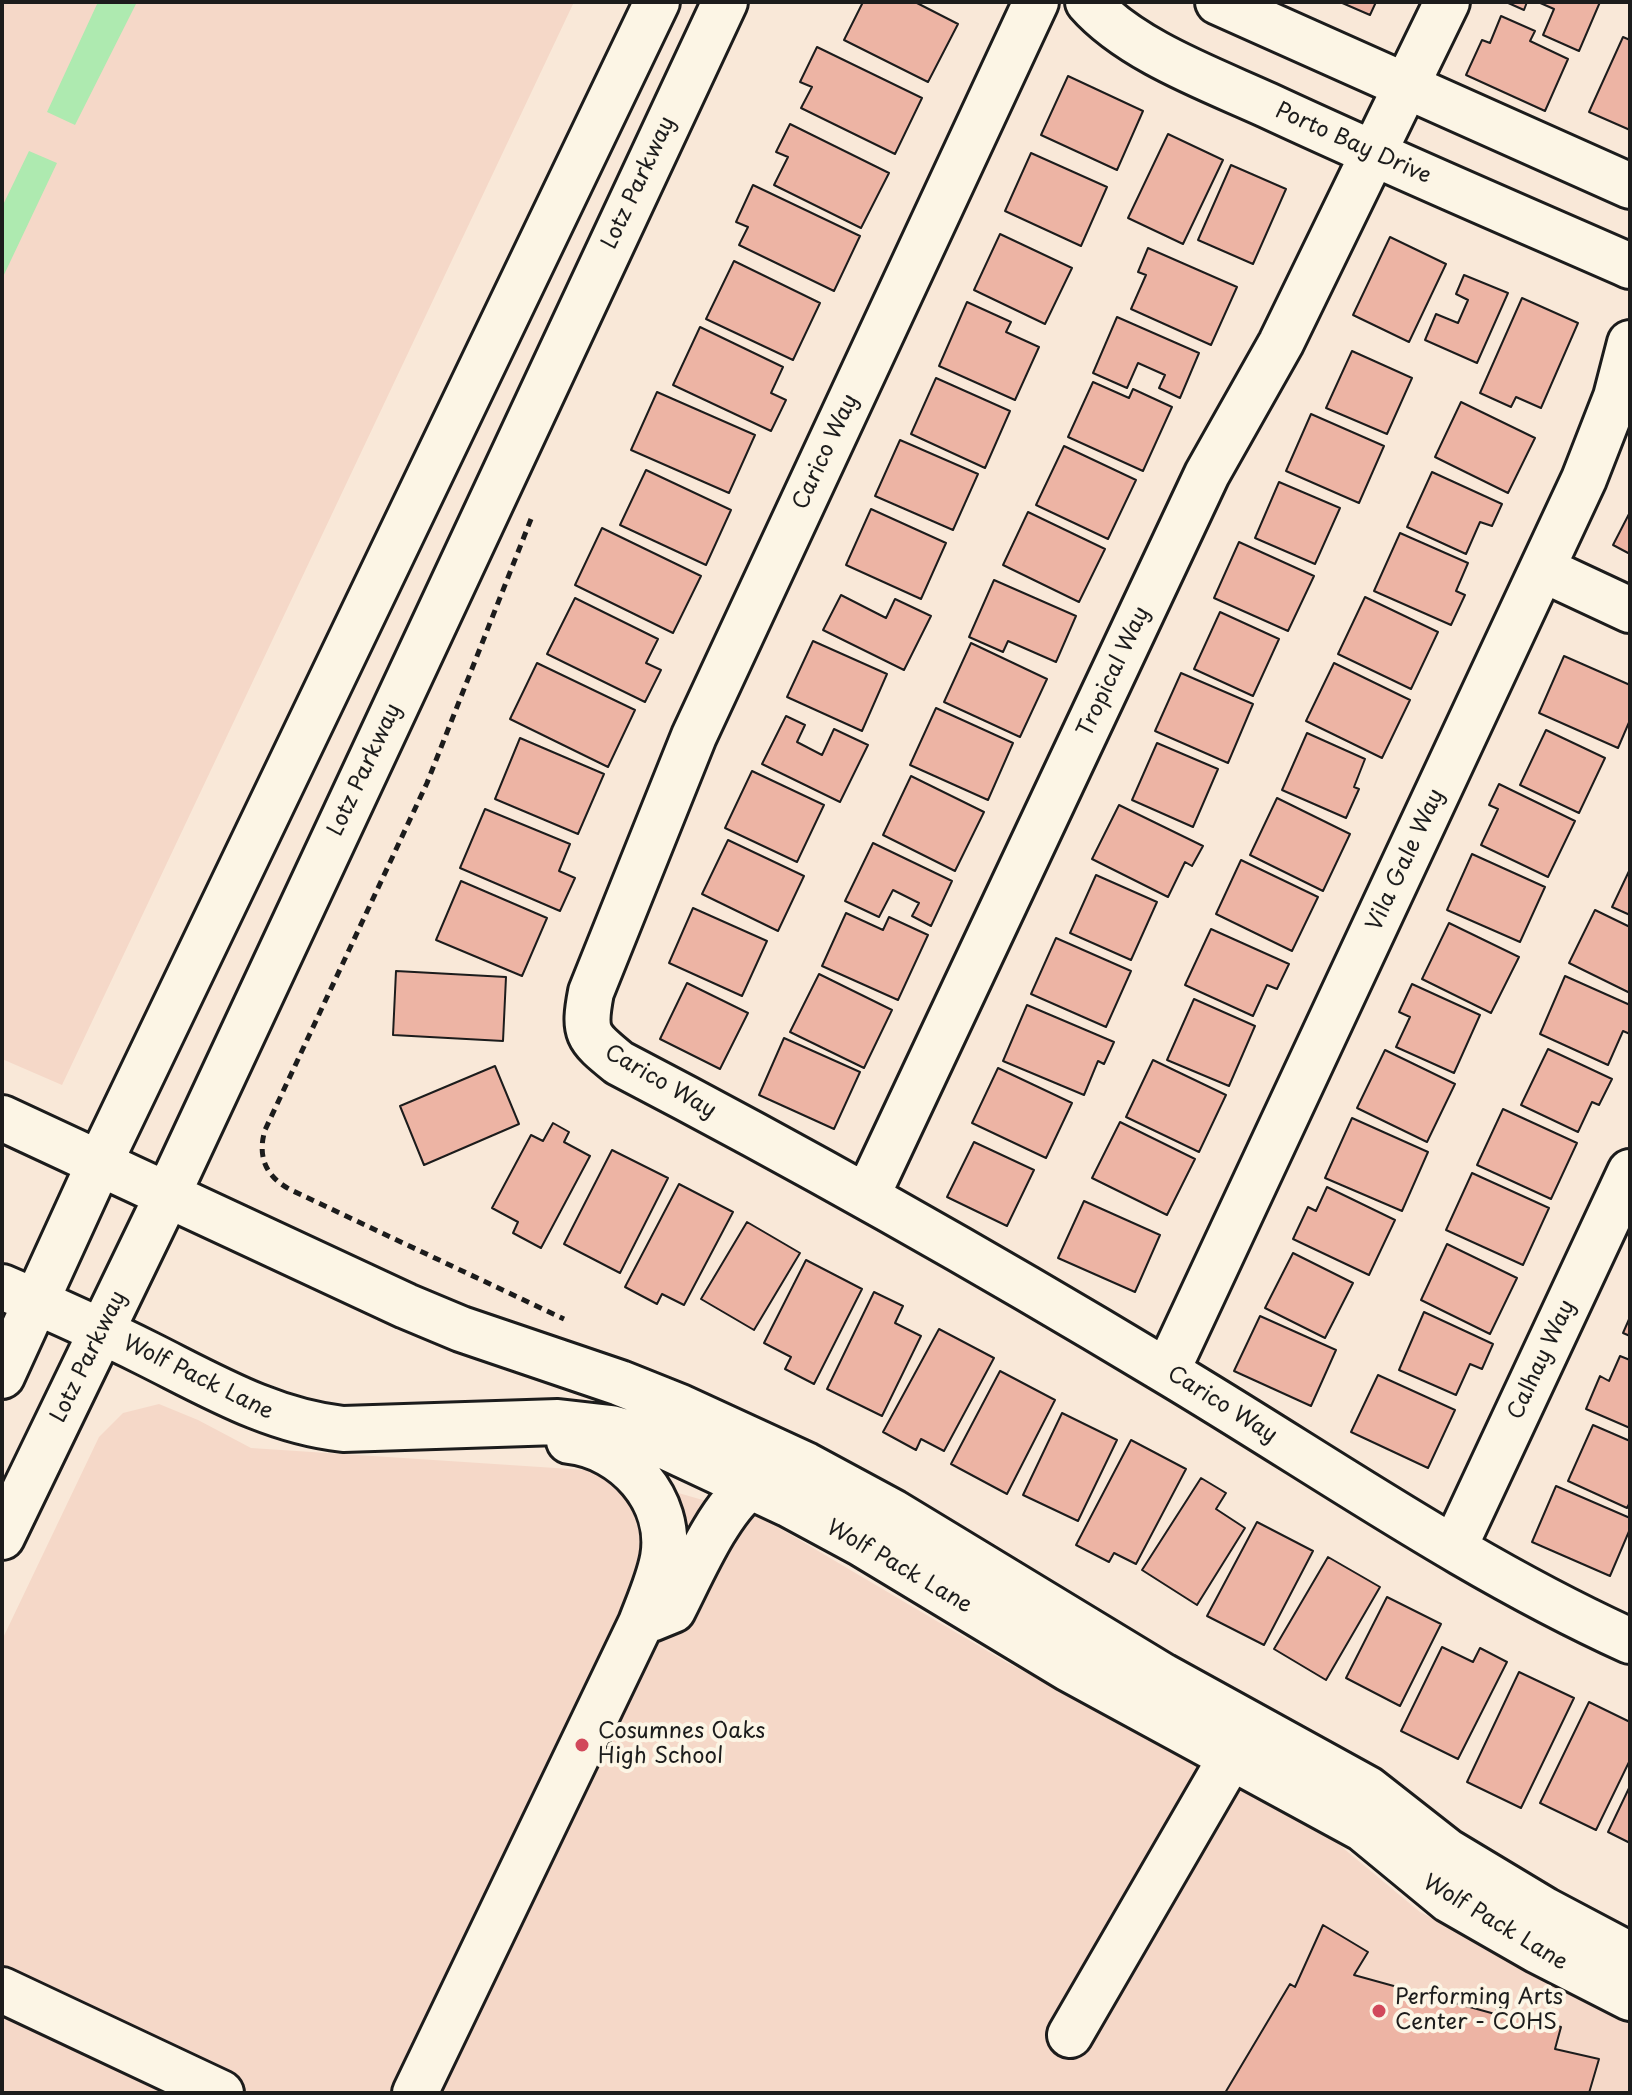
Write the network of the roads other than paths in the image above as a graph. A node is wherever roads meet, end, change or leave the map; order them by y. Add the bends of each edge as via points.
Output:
1 (657, 2) edge
2 (725, 2) edge
3 (1036, 2) edge
4 (1088, 2) edge
5 (1218, 2) edge
6 (1447, 2) edge
7 (1407, 88) junction
8 (1373, 154) junction
9 (1630, 186) edge
10 (1630, 266) edge
11 (1630, 343) edge
12 (1542, 569) junction
13 (1630, 610) edge
14 (2, 1118) edge
15 (99, 1164) junction
16 (1630, 1172) edge
17 (167, 1196) junction
18 (867, 1196) junction
19 (20, 1294) edge
20 (102, 1331) junction
21 (1167, 1371) junction
22 (2, 1376) edge
23 (343, 1429) junction
24 (750, 1487) junction
25 (2, 1537) edge
26 (1454, 1548) junction
27 (641, 1623) junction
28 (1630, 1641) edge
29 (1240, 1741) junction
30 (1630, 1955) edge
31 (2, 1990) edge
32 (1630, 1998) edge
33 (1070, 2035) dead end
34 (221, 2093) edge
35 (415, 2093) edge

1 - 15 street
2 - 17 street, Lotz Parkway
3 - 18 street, Carico Way via 694,736 591,992 586,1019 592,1042 619,1063
4 - 8 street, Porto Bay Drive via 1154,53
5 - 7 street
6 - 7 street, Tropical Way
7 - 8 street, Tropical Way
7 - 9 street
8 - 10 street, Porto Bay Drive
8 - 18 street, Tropical Way via 1281,343 1207,474
11 - 12 street, Vila Gale Way via 1616,397
12 - 13 street
12 - 21 street, Vila Gale Way
14 - 15 street, Wolf Pack Lane
15 - 17 street, Wolf Pack Lane
15 - 19 street
16 - 26 street, Calhay Way
17 - 20 street, Lotz Parkway
17 - 29 street, Wolf Pack Lane via 406,1306 635,1389 806,1465 1163,1676
18 - 21 street, Carico Way
19 - 20 street, Wolf Pack Lane
19 - 22 street
20 - 23 street, Wolf Pack Lane via 262,1410
20 - 25 street, Lotz Parkway
21 - 26 street, Carico Way
23 - 24 street, Wolf Pack Lane via 585,1424 647,1438
23 - 27 street via 573,1442 617,1458 649,1492 663,1527 663,1558
24 - 27 street via 716,1530 673,1610
24 - 29 street, Wolf Pack Lane via 862,1544 1069,1669
26 - 28 street, Carico Way via 1565,1612
27 - 35 street
29 - 30 street, Wolf Pack Lane via 1368,1789 1435,1843
29 - 32 street, Wolf Pack Lane via 1384,1844 1431,1886 1493,1926
29 - 33 street
31 - 34 street

